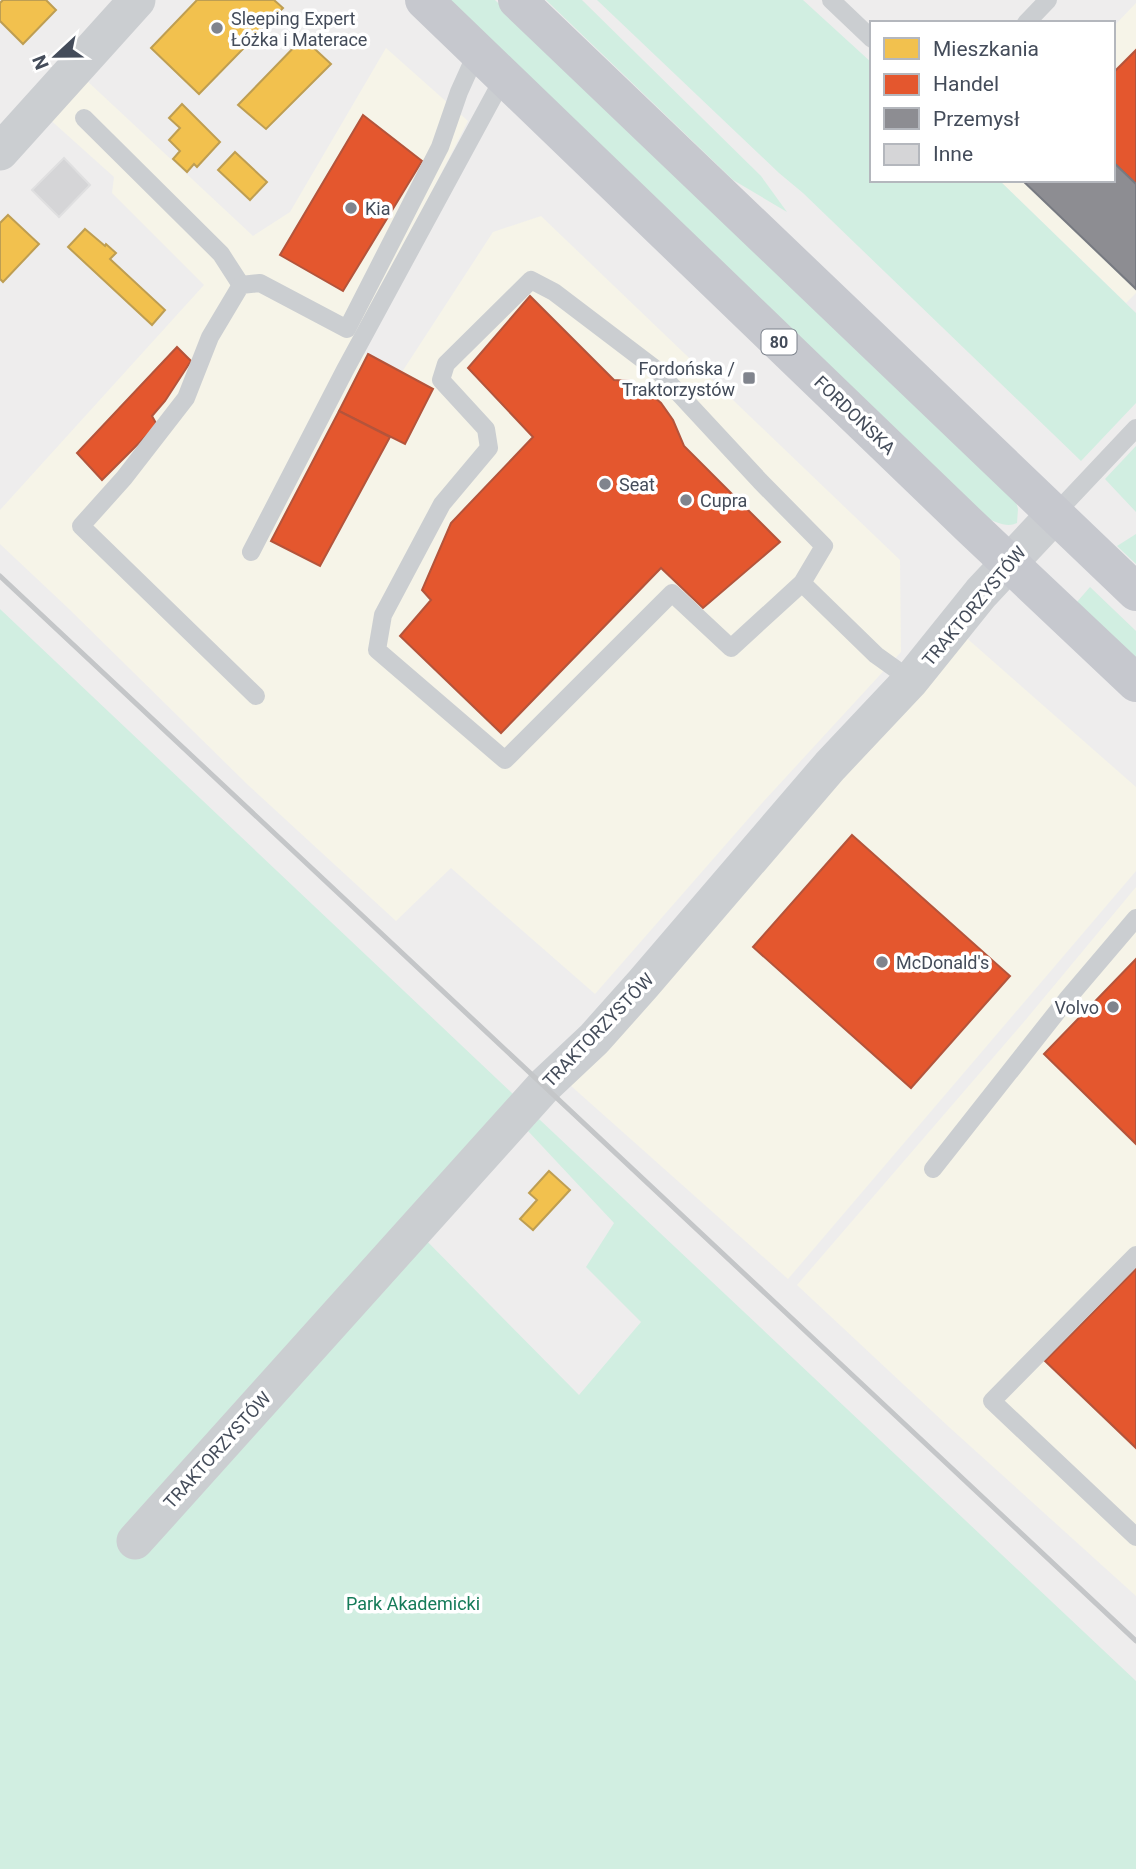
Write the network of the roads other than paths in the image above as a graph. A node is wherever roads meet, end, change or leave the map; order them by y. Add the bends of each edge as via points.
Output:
1 (137, 0) edge
2 (424, 0) edge
3 (517, 0) edge
4 (831, 0) edge
5 (1048, 0) edge
6 (1028, 21) edge
7 (870, 37) edge
8 (491, 64) junction
9 (84, 118) dead end
10 (0, 152) edge
11 (241, 285) junction
12 (1136, 428) edge
13 (1055, 514) junction
14 (251, 552) dead end
15 (1009, 562) junction
16 (802, 583) junction
17 (1136, 592) edge
18 (911, 680) junction
19 (1136, 682) edge
20 (256, 696) dead end
21 (1136, 918) edge
22 (933, 1169) dead end
23 (1136, 1255) edge
24 (1136, 1537) edge
25 (135, 1541) dead end

1 - 10 street
2 - 8 main road, FORDOŃSKA / 80
3 - 13 main road
4 - 7 lane
5 - 6 lane
8 - 11 lane via 458,92 440,147 347,328 260,283
8 - 14 lane via 345,370
8 - 15 main road, FORDOŃSKA / 80
9 - 11 lane via 220,254
11 - 20 lane via 210,337 186,398 80,526
12 - 13 lane
13 - 15 street, TRAKTORZYSTÓW
13 - 17 main road
15 - 18 street, TRAKTORZYSTÓW
15 - 19 main road, FORDOŃSKA / 80
16 - 16 lane via 730,648 673,593 505,760 377,650 383,615 442,504 489,448 486,429 441,380 446,364 531,281 554,292 658,371 824,546
16 - 18 lane via 876,655
18 - 25 street, TRAKTORZYSTÓW via 830,766 602,1030 544,1086
21 - 22 lane
23 - 24 lane via 992,1401

